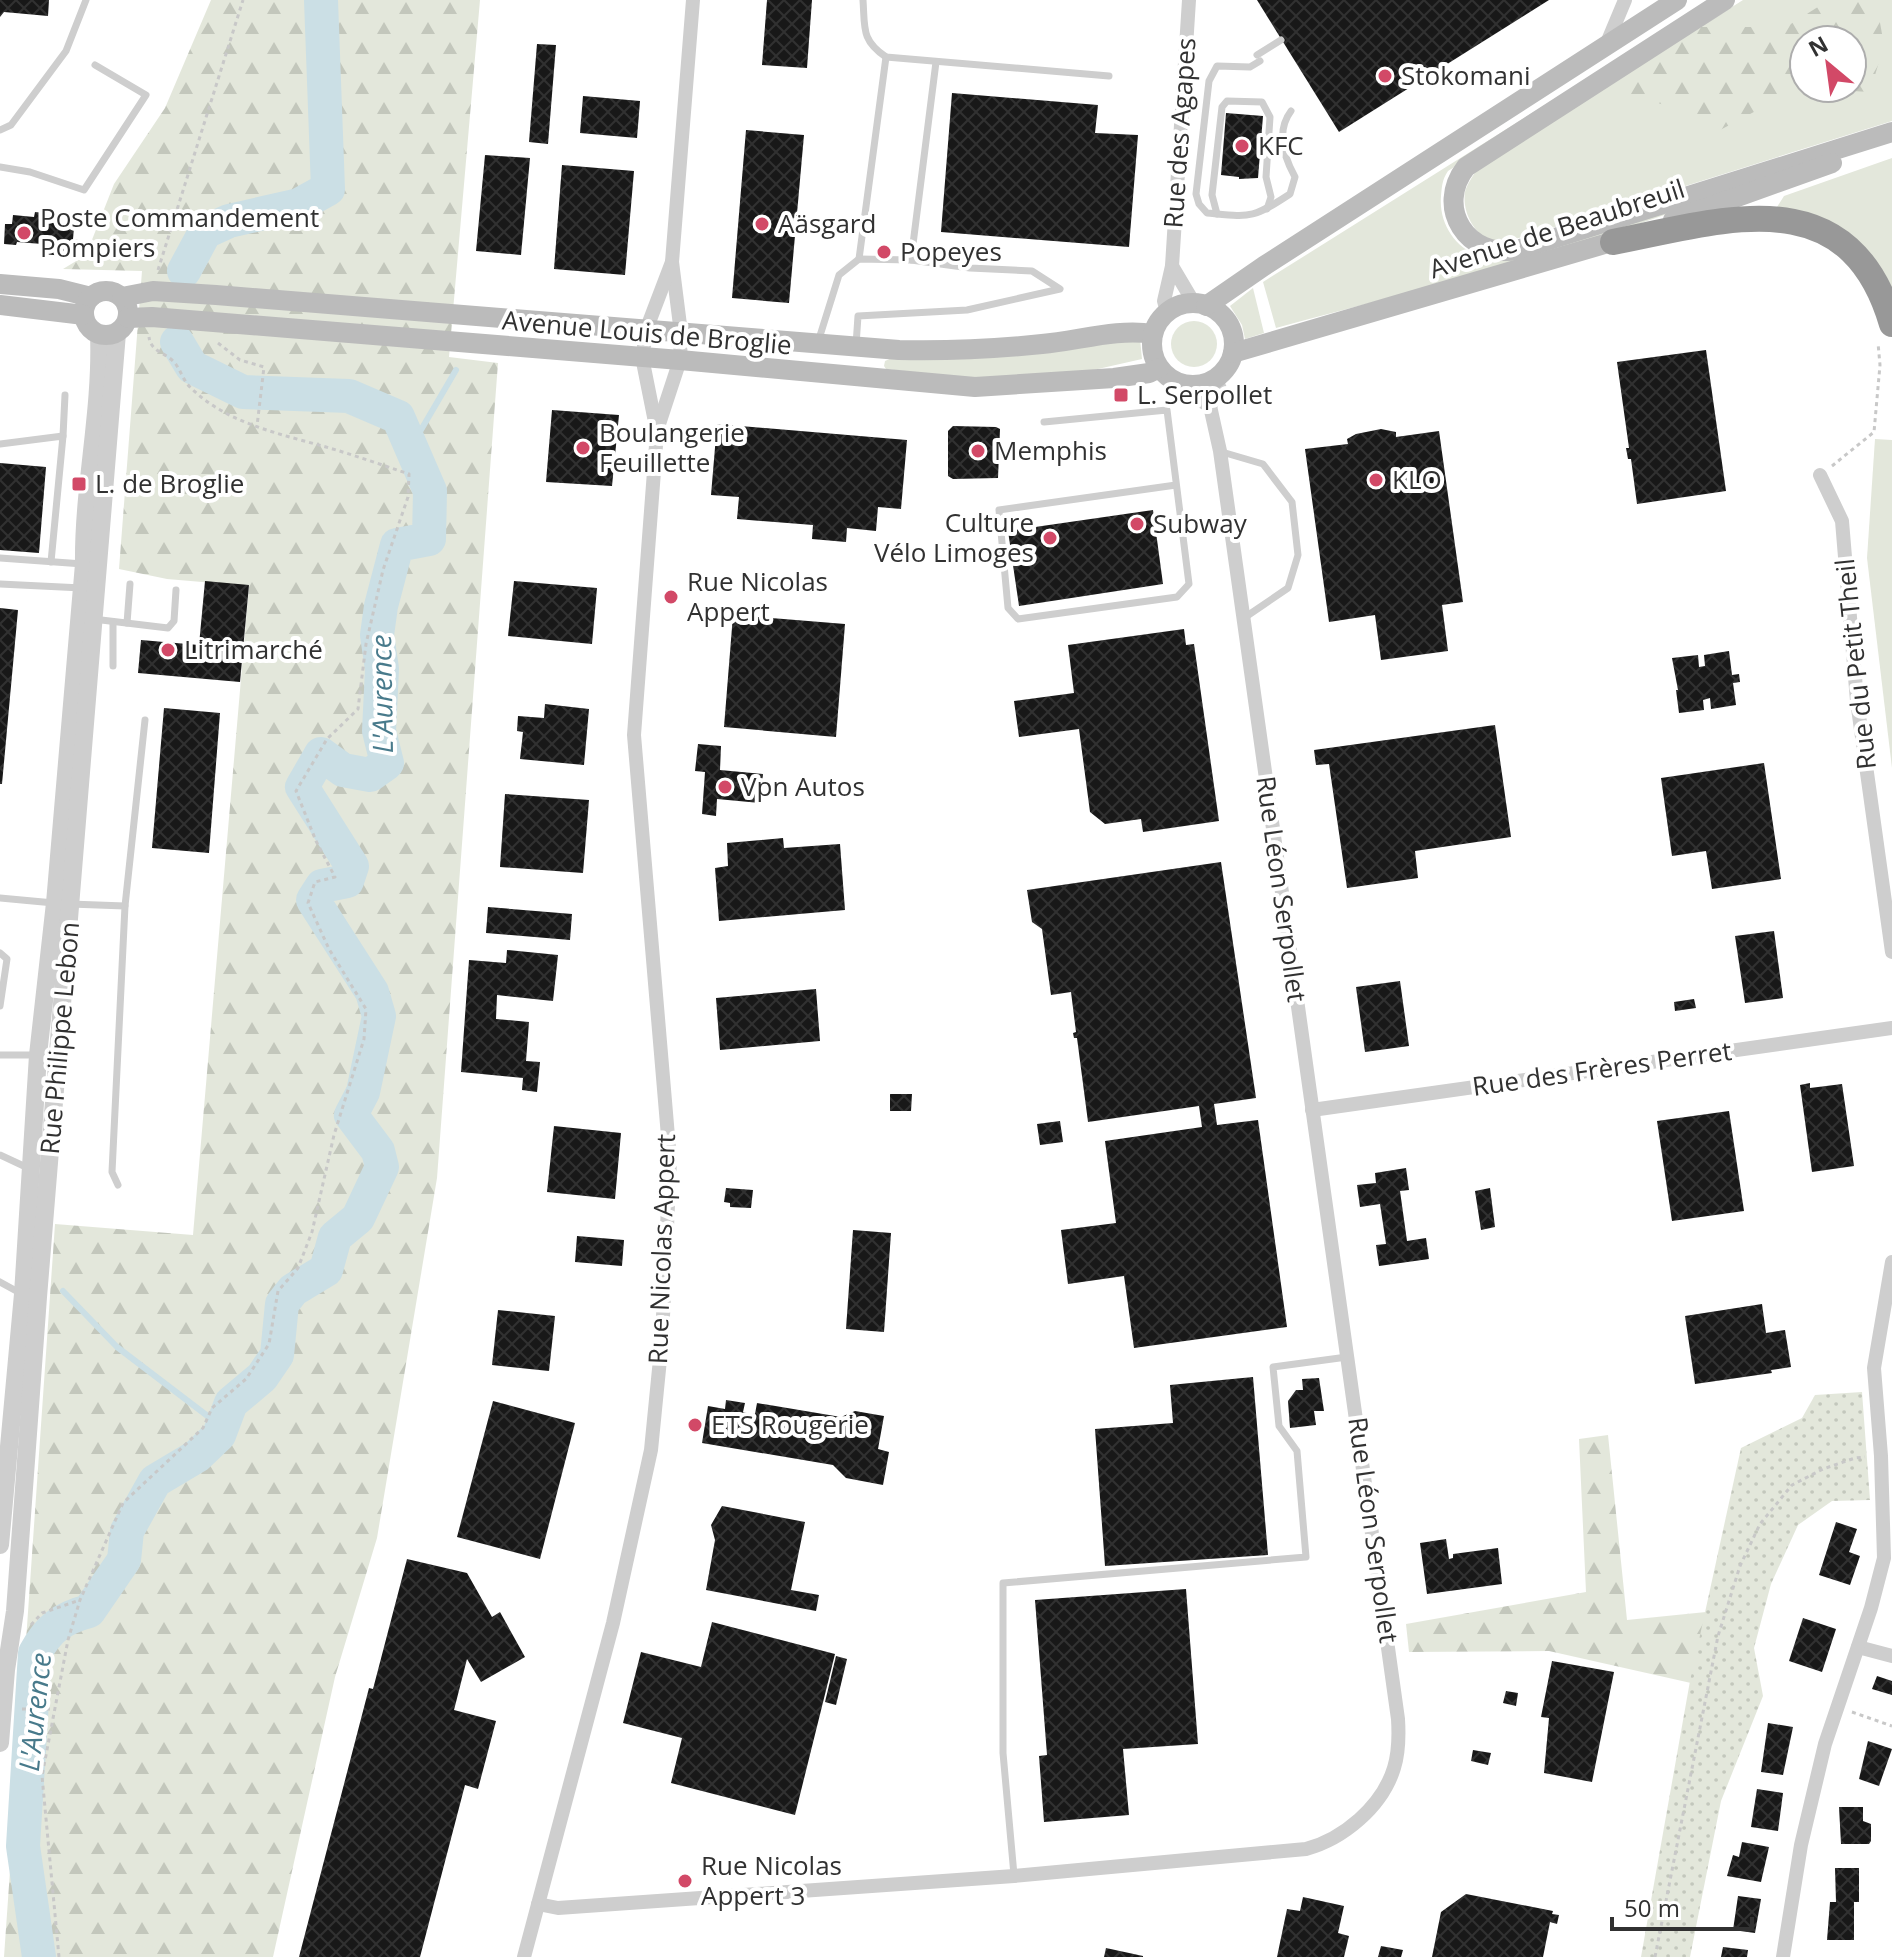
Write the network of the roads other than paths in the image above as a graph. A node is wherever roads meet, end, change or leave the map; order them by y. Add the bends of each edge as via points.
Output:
1 (86, 0) edge
2 (693, 0) edge
3 (863, 0) edge
4 (1189, 0) edge
5 (1625, 0) edge
6 (1677, 0) edge
7 (1725, 0) edge
8 (1281, 40) dead end
9 (1607, 43) junction
10 (886, 57) junction
11 (936, 62) junction
12 (95, 65) dead end
13 (1109, 76) dead end
14 (1291, 111) dead end
15 (0, 130) edge
16 (1892, 132) edge
17 (1892, 142) edge
18 (0, 167) edge
19 (1390, 185) junction
20 (1267, 209) junction
21 (1217, 214) junction
22 (1613, 242) junction
23 (859, 259) junction
24 (911, 260) junction
25 (672, 262) junction
26 (1172, 266) junction
27 (0, 284) edge
28 (122, 297) junction
29 (1200, 304) junction
30 (0, 305) edge
31 (88, 306) junction
32 (1167, 312) junction
33 (115, 328) junction
34 (1884, 328) edge
35 (647, 330) junction
36 (681, 333) junction
37 (1153, 334) junction
38 (817, 344) junction
39 (856, 347) junction
40 (1233, 353) junction
41 (642, 357) junction
42 (680, 360) junction
43 (1159, 368) junction
44 (1215, 378) junction
45 (1191, 385) junction
46 (65, 395) dead end
47 (1210, 406) junction
48 (1044, 422) dead end
49 (657, 432) junction
50 (63, 436) junction
51 (0, 444) edge
52 (1220, 451) junction
53 (1820, 475) road end
54 (1176, 485) junction
55 (0, 558) edge
56 (51, 562) junction
57 (91, 565) junction
58 (0, 584) edge
59 (130, 584) dead end
60 (89, 589) junction
61 (176, 590) dead end
62 (86, 619) junction
63 (1243, 619) junction
64 (113, 622) junction
65 (127, 623) junction
66 (113, 666) dead end
67 (145, 720) dead end
68 (0, 898) edge
69 (64, 903) junction
70 (125, 906) junction
71 (1892, 952) edge
72 (0, 953) edge
73 (0, 1006) edge
74 (1892, 1028) edge
75 (0, 1055) edge
76 (38, 1055) junction
77 (58, 1055) junction
78 (1312, 1110) junction
79 (0, 1155) edge
80 (40, 1174) junction
81 (118, 1185) dead end
82 (1891, 1267) edge
83 (0, 1282) edge
84 (30, 1296) junction
85 (1349, 1357) junction
86 (0, 1545) edge
87 (1885, 1575) edge
88 (7, 1611) edge
89 (1858, 1647) junction
90 (1892, 1656) edge
91 (0, 1743) edge
92 (1014, 1876) junction
93 (538, 1904) junction
94 (524, 1957) edge
95 (1783, 1957) edge

1 - 15 lane via 66,51 11,125
2 - 25 street
3 - 10 lane via 866,38
4 - 26 street, Rue des Agapes
5 - 9 street
6 - 9 main road
7 - 16 main road via 1466,167 1451,200 1459,223 1474,242 1501,253 1517,250
7 - 19 main road
8 - 21 lane via 1250,67 1217,66 1209,81 1196,194 1207,213
9 - 19 main road
10 - 11 lane
10 - 23 lane
11 - 13 lane
11 - 24 lane
12 - 18 lane via 146,95 84,190
14 - 20 lane via 1284,120 1282,140 1295,177 1290,194
17 - 22 main road, Avenue de Beaubreuil
19 - 29 main road
20 - 21 lane via 1239,217
20 - 21 lane via 1268,110 1262,102 1227,101 1212,195
22 - 34 highway via 1739,219 1805,223 1856,257 1882,296
22 - 40 main road, Avenue de Beaubreuil
23 - 24 lane
23 - 38 lane via 839,275
24 - 39 lane via 1032,271 1060,289 967,310 858,316
25 - 35 street
25 - 36 street, Rue Nicolas Appert
26 - 29 street, Rue des Agapes
26 - 32 street, Rue des Agapes via 1164,301
27 - 31 main road via 59,289
28 - 31 main road via 110,291 96,293
28 - 33 main road via 128,308
28 - 35 main road, Avenue Louis de Broglie via 153,291
29 - 32 main road
29 - 40 main road via 1222,315 1234,339
30 - 31 main road
31 - 33 main road via 89,327
32 - 37 main road
33 - 41 main road, Avenue Louis de Broglie via 152,317
33 - 57 street, Rue Philippe Lebon via 100,363 84,532
35 - 36 main road, Avenue Louis de Broglie
35 - 41 street
36 - 38 main road, Avenue Louis de Broglie
36 - 42 street, Rue Nicolas Appert
37 - 39 main road, Avenue Louis de Broglie via 1135,331 945,351
37 - 43 main road
38 - 39 main road, Avenue Louis de Broglie
40 - 44 main road
41 - 42 main road, Avenue Louis de Broglie
41 - 49 street, Rue Nicolas Appert
42 - 43 main road, Avenue Louis de Broglie via 975,387 1114,378
42 - 49 street, Rue Nicolas Appert
43 - 45 main road via 1169,378
44 - 45 main road
44 - 47 street, Rue Léon Serpollet via 1220,389
45 - 47 street, Rue Léon Serpollet via 1196,398
46 - 50 lane
47 - 52 street, Rue Léon Serpollet
48 - 54 lane via 1167,410
49 - 93 street, Rue Nicolas Appert via 634,735 670,1160 662,1339 651,1450 613,1623
50 - 51 lane
50 - 56 lane
52 - 63 street, Rue Léon Serpollet
52 - 63 lane via 1263,464 1292,502 1298,555 1288,588
53 - 71 street, Rue du Petit Theil via 1842,521 1857,701
54 - 54 lane via 1189,584 1177,597 1018,619 1008,608 999,510
55 - 56 lane
56 - 57 lane
57 - 60 street, Rue Philippe Lebon
58 - 60 lane
59 - 65 lane
60 - 62 street, Rue Philippe Lebon
61 - 65 lane via 173,626
62 - 64 lane
62 - 69 street, Rue Philippe Lebon
63 - 78 street, Rue Léon Serpollet
64 - 65 lane
64 - 66 lane
67 - 70 lane
68 - 69 lane
69 - 70 lane
69 - 76 street, Rue Philippe Lebon
69 - 77 street, Rue Philippe Lebon
70 - 81 lane via 112,1172
72 - 73 lane via 7,959
74 - 78 street, Rue des Frères Perret
75 - 76 lane
76 - 77 lane
76 - 80 street, Rue Philippe Lebon
77 - 80 street, Rue Philippe Lebon
78 - 85 street, Rue Léon Serpollet
79 - 80 lane
80 - 84 street, Rue Philippe Lebon
82 - 87 street via 1874,1368
83 - 84 lane
84 - 86 street, Rue Philippe Lebon
84 - 88 street, Rue Philippe Lebon
85 - 92 street, Rue Léon Serpollet via 1398,1719 1399,1745 1385,1787 1343,1834 1306,1849
85 - 92 lane via 1273,1367 1279,1426 1297,1451 1306,1557 1003,1583 1003,1753
87 - 89 street
88 - 91 street, Rue Philippe Lebon via 9,1650
89 - 90 street
89 - 95 street via 1825,1744 1801,1845
92 - 93 street, Rue Léon Serpollet via 558,1908
93 - 94 street, Rue Nicolas Appert

